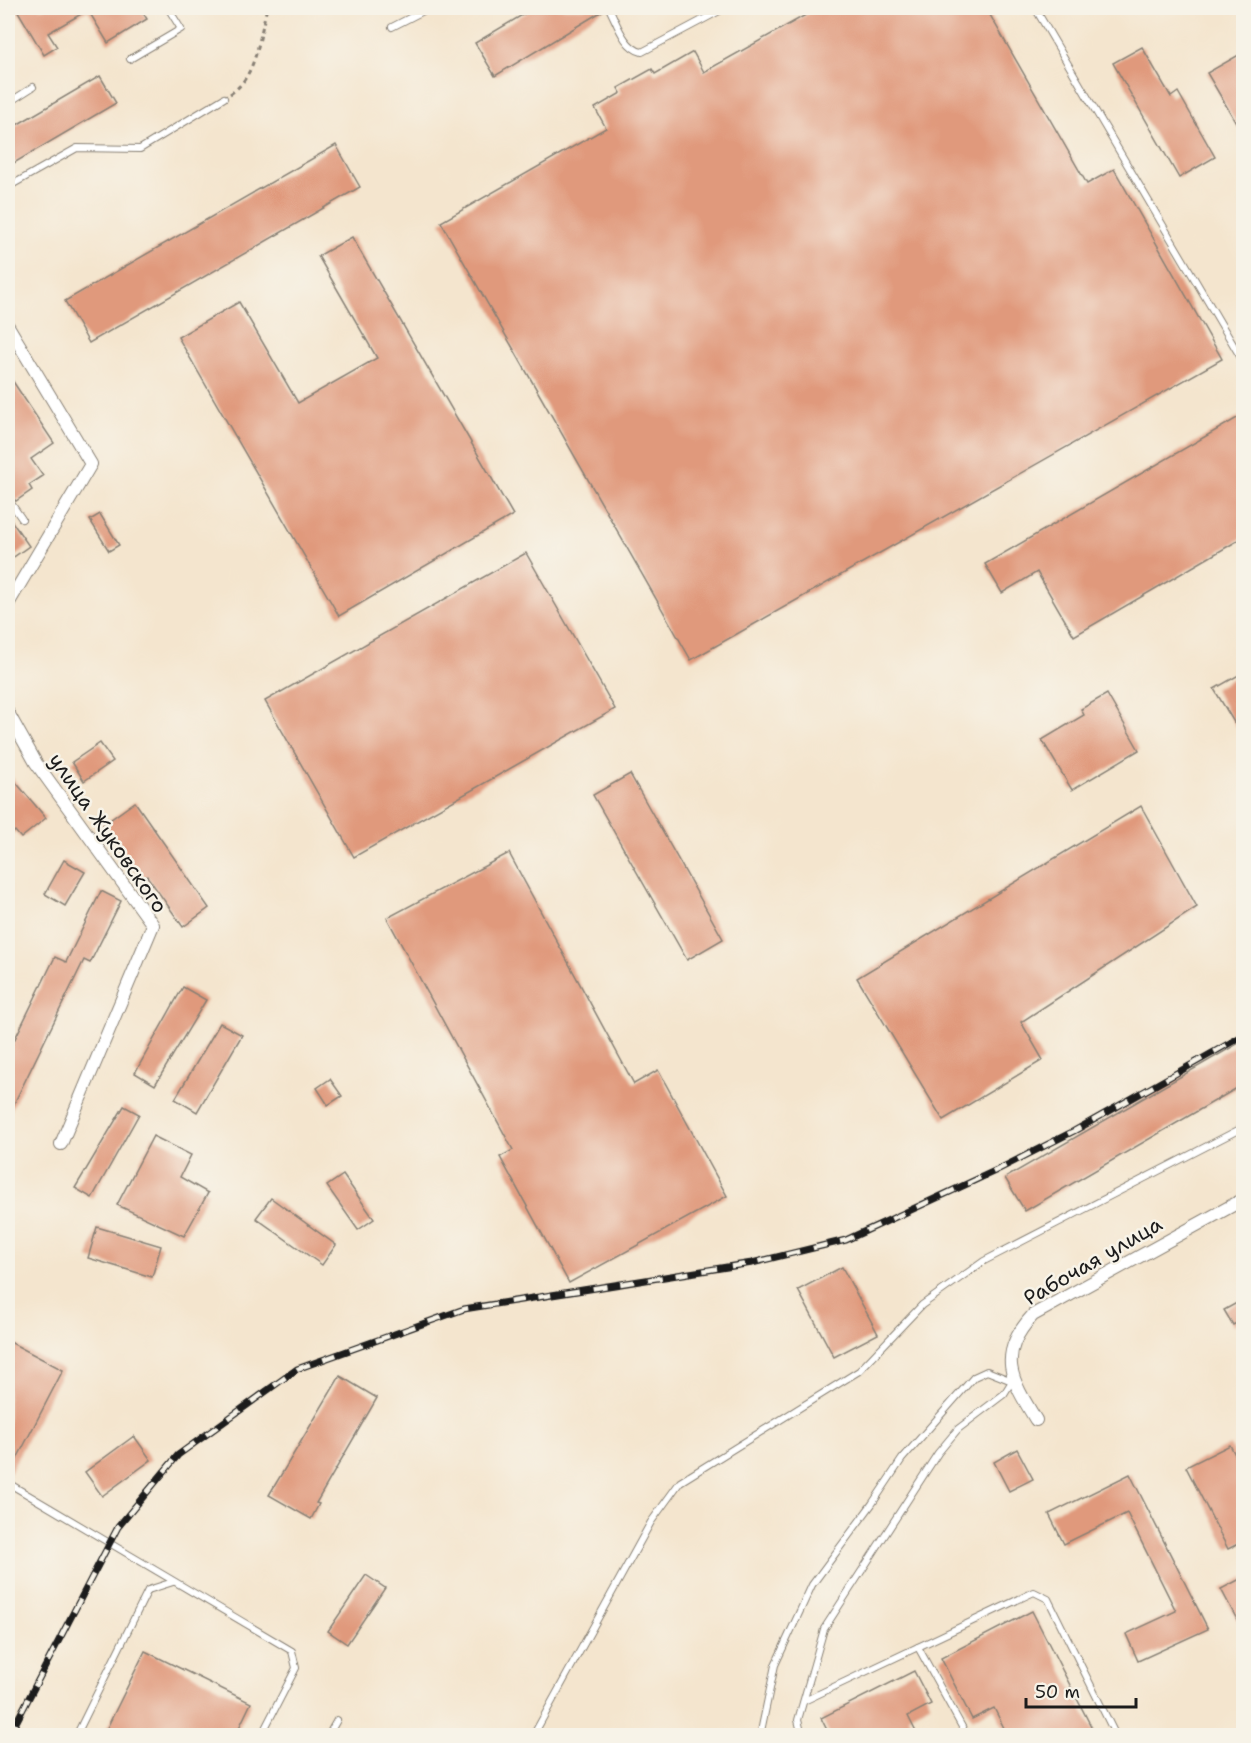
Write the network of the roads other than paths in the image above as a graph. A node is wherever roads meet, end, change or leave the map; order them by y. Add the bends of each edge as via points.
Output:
1 (168, 8) edge
2 (429, 8) edge
3 (609, 8) edge
4 (725, 8) edge
5 (1035, 8) edge
6 (392, 27) dead end
7 (130, 59) dead end
8 (33, 87) dead end
9 (224, 98) road end
10 (8, 102) edge
11 (8, 187) edge
12 (8, 326) edge
13 (1244, 363) edge
14 (8, 498) edge
15 (22, 519) dead end
16 (8, 604) edge
17 (8, 712) edge
18 (1244, 1126) edge
19 (61, 1144) dead end
20 (1244, 1199) edge
21 (1012, 1381) junction
22 (1036, 1420) dead end
23 (8, 1483) edge
24 (173, 1582) junction
25 (918, 1647) junction
26 (804, 1701) junction
27 (337, 1720) dead end
28 (76, 1736) edge
29 (261, 1736) edge
30 (328, 1736) edge
31 (533, 1736) edge
32 (760, 1736) edge
33 (802, 1736) edge
34 (967, 1736) edge
35 (1116, 1736) edge

1 - 7 lane via 182,29
2 - 6 lane
3 - 4 lane via 624,37 634,50 642,52
5 - 13 lane
8 - 10 lane
9 - 11 lane via 140,149 77,148
12 - 16 street via 91,464
14 - 15 lane
17 - 19 street, улица Жуковского via 36,763 153,925
18 - 31 lane via 984,1261 922,1305 859,1371 680,1482 651,1522
20 - 21 street, Рабочая улица via 1033,1315 1011,1351
21 - 22 street, Рабочая улица
21 - 26 lane via 1004,1394 958,1429 938,1453 824,1629
21 - 32 lane via 987,1371 975,1377 948,1404 902,1459 812,1585 776,1665
23 - 24 lane
24 - 28 lane via 148,1590
24 - 29 lane via 292,1652 296,1668
25 - 26 lane
25 - 34 lane
25 - 35 lane via 1034,1592 1048,1599
26 - 33 lane via 798,1720
27 - 30 lane

